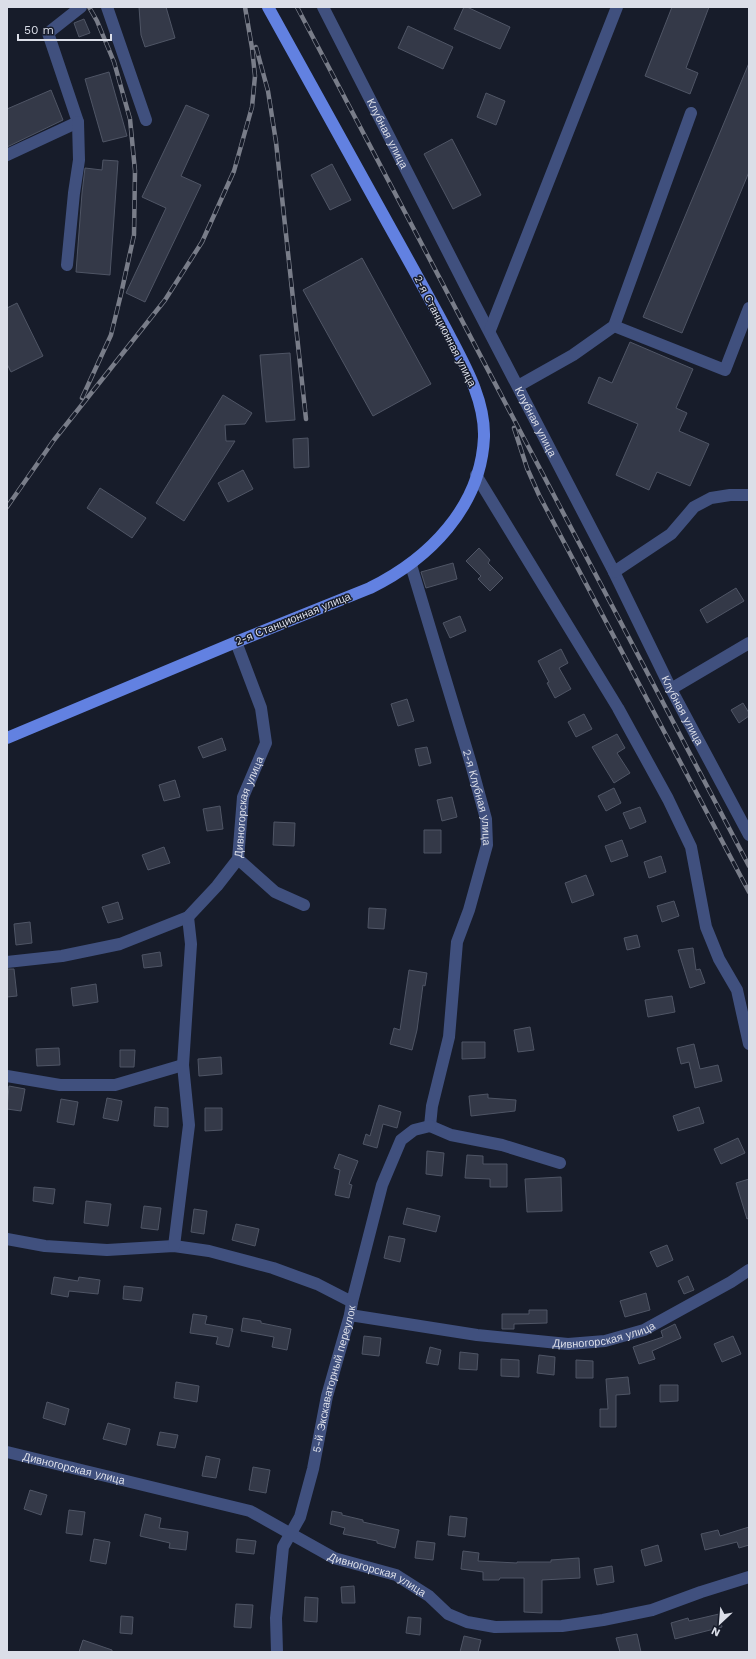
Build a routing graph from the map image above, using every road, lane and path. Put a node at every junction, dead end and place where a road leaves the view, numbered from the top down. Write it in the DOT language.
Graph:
graph roads {
  1 [pos="81,7"];
  2 [pos="106,7"];
  3 [pos="268,7"];
  4 [pos="323,7"];
  5 [pos="617,7"];
  6 [pos="691,113"];
  7 [pos="146,120"];
  8 [pos="78,122"];
  9 [pos="7,155"];
  10 [pos="67,265"];
  11 [pos="749,308"];
  12 [pos="614,326"];
  13 [pos="490,330"];
  14 [pos="518,386"];
  15 [pos="476,475"];
  16 [pos="749,495"];
  17 [pos="411,565"];
  18 [pos="614,572"];
  19 [pos="236,642"];
  20 [pos="749,643"];
  21 [pos="671,689"];
  22 [pos="7,738"];
  23 [pos="749,835"];
  24 [pos="238,859"];
  25 [pos="304,905"];
  26 [pos="188,917"];
  27 [pos="7,962"];
  28 [pos="749,1044"];
  29 [pos="183,1065"];
  30 [pos="7,1076"];
  31 [pos="430,1126"];
  32 [pos="560,1163"];
  33 [pos="7,1239"];
  34 [pos="174,1246"];
  35 [pos="749,1270"];
  36 [pos="352,1302"];
  37 [pos="350,1315"];
  38 [pos="7,1452"];
  39 [pos="290,1534"];
  40 [pos="749,1577"];
  41 [pos="278,1652"];
  1 -- 8 [label="street"];
  2 -- 7 [label="street"];
  3 -- 15 [label="main road, 2-я Станционная улица"];
  4 -- 13 [label="street, Клубная улица"];
  5 -- 13 [label="street"];
  6 -- 12 [label="street"];
  8 -- 9 [label="street"];
  8 -- 10 [label="street"];
  11 -- 12 [label="street"];
  12 -- 14 [label="street"];
  13 -- 14 [label="street, Клубная улица"];
  14 -- 18 [label="street, Клубная улица"];
  15 -- 17 [label="main road, 2-я Станционная улица"];
  15 -- 28 [label="street"];
  16 -- 18 [label="street"];
  17 -- 19 [label="main road, 2-я Станционная улица"];
  17 -- 31 [label="street, 2-я Клубная улица"];
  18 -- 21 [label="street, Клубная улица"];
  19 -- 22 [label="main road, 2-я Станционная улица"];
  19 -- 24 [label="street, Дивногорская улица"];
  20 -- 21 [label="street"];
  21 -- 23 [label="street, Клубная улица"];
  24 -- 25 [label="street"];
  24 -- 26 [label="street, Дивногорская улица"];
  26 -- 27 [label="street, Дивногорская улица"];
  26 -- 29 [label="street"];
  29 -- 30 [label="street"];
  29 -- 34 [label="street"];
  31 -- 32 [label="street"];
  31 -- 36 [label="street, 5-й Экскаваторный переулок"];
  33 -- 34 [label="street"];
  34 -- 36 [label="street"];
  35 -- 37 [label="street, Дивногорская улица"];
  36 -- 37 [label="street, 5-й Экскаваторный переулок"];
  37 -- 39 [label="street, 5-й Экскаваторный переулок"];
  38 -- 39 [label="street, Дивногорская улица"];
  39 -- 40 [label="street, Дивногорская улица"];
  39 -- 41 [label="street, 5-й Экскаваторный переулок"];
}
